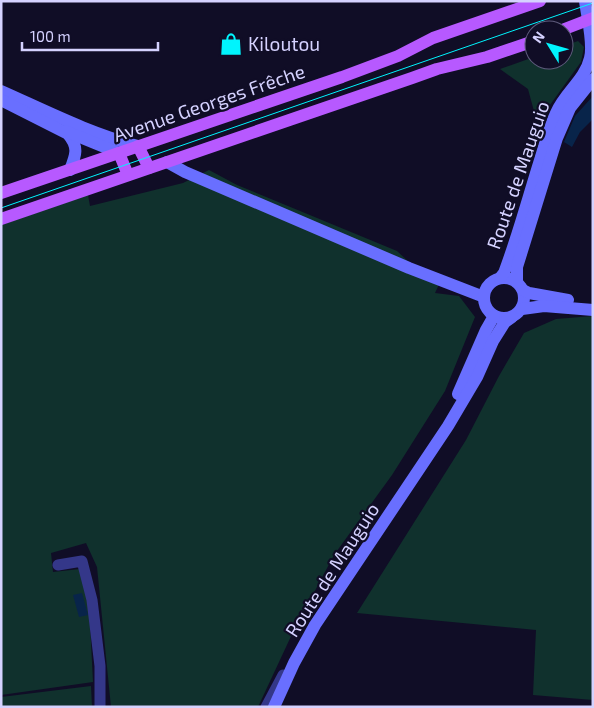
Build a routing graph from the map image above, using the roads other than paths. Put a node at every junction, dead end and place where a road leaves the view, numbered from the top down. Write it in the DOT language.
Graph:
graph roads {
  1 [pos="540,1"];
  2 [pos="585,1"];
  3 [pos="590,19"];
  4 [pos="574,25"];
  5 [pos="524,44"];
  6 [pos="593,79"];
  7 [pos="1,90"];
  8 [pos="1,100"];
  9 [pos="61,129"];
  10 [pos="138,146"];
  11 [pos="119,153"];
  12 [pos="167,162"];
  13 [pos="149,168"];
  14 [pos="70,170"];
  15 [pos="128,175"];
  16 [pos="1,193"];
  17 [pos="1,219"];
  18 [pos="500,278"];
  19 [pos="520,286"];
  20 [pos="484,297"];
  21 [pos="593,302"];
  22 [pos="593,310"];
  23 [pos="517,313"];
  24 [pos="494,316"];
  25 [pos="427,457"];
  26 [pos="58,566"];
  27 [pos="315,625"];
  28 [pos="100,707"];
  29 [pos="266,707"];
  30 [pos="274,707"];
  1 -- 10 [label="main road, Avenue Georges Frêche"];
  2 -- 3 [label="main road, Route de Mauguio"];
  3 -- 4 [label="main road"];
  3 -- 18 [label="main road, Route de Mauguio"];
  5 -- 12 [label="main road"];
  6 -- 19 [label="main road, Route de Mauguio"];
  7 -- 10 [label="main road"];
  8 -- 9 [label="main road"];
  9 -- 11 [label="main road"];
  9 -- 14 [label="main road"];
  10 -- 11 [label="main road, Avenue Georges Frêche"];
  10 -- 13 [label="main road"];
  11 -- 14 [label="main road, Avenue Georges Frêche"];
  11 -- 15 [label="main road"];
  12 -- 13 [label="main road"];
  12 -- 20 [label="main road"];
  13 -- 15 [label="main road"];
  14 -- 16 [label="main road, Avenue Georges Frêche"];
  15 -- 17 [label="main road"];
  18 -- 19 [label="main road"];
  18 -- 20 [label="main road"];
  19 -- 21 [label="main road"];
  19 -- 23 [label="main road"];
  20 -- 24 [label="main road"];
  22 -- 23 [label="main road"];
  23 -- 24 [label="main road"];
  23 -- 25 [label="main road, Route de Mauguio"];
  24 -- 25 [label="main road, Route de Mauguio"];
  25 -- 27 [label="main road, Route de Mauguio"];
  26 -- 28 [label="street"];
  27 -- 29 [label="street"];
  27 -- 30 [label="main road, Route de Mauguio"];
}
